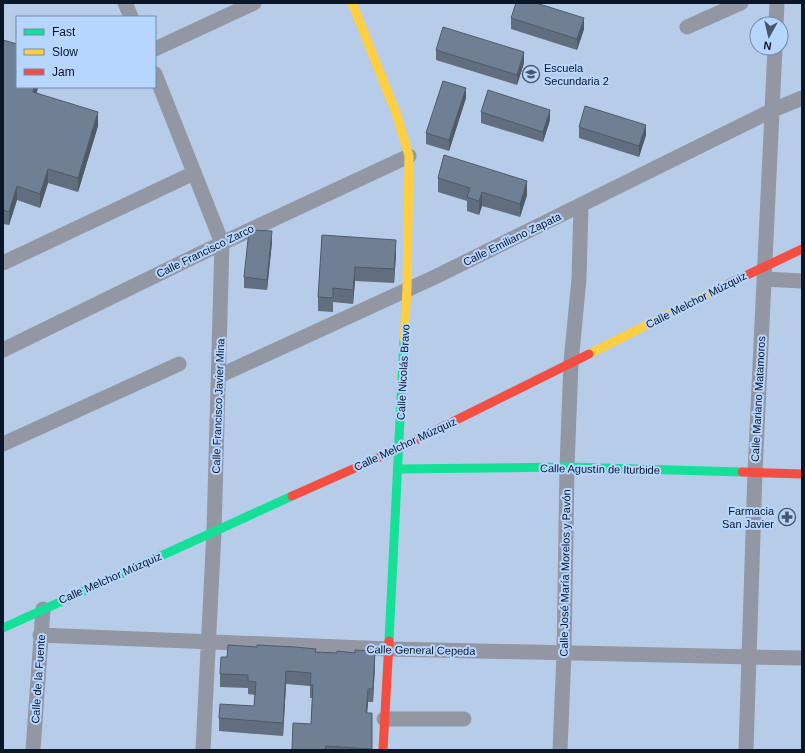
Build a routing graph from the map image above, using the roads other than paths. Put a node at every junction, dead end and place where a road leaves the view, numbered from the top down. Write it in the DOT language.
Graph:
graph roads {
  1 [pos="125,3"];
  2 [pos="254,3"];
  3 [pos="352,3"];
  4 [pos="741,3"];
  5 [pos="777,3"];
  6 [pos="131,16"];
  7 [pos="776,16"];
  8 [pos="687,27"];
  9 [pos="156,50"];
  10 [pos="775,56"];
  11 [pos="156,77"];
  12 [pos="802,98"];
  13 [pos="773,110"];
  14 [pos="409,156"];
  15 [pos="194,173"];
  16 [pos="581,205"];
  17 [pos="222,243"];
  18 [pos="802,249"];
  19 [pos="3,263"];
  20 [pos="764,273"];
  21 [pos="802,281"];
  22 [pos="407,289"];
  23 [pos="3,350"];
  24 [pos="571,362"];
  25 [pos="179,364"];
  26 [pos="219,376"];
  27 [pos="3,444"];
  28 [pos="398,449"];
  29 [pos="567,467"];
  30 [pos="398,469"];
  31 [pos="755,472"];
  32 [pos="802,474"];
  33 [pos="214,531"];
  34 [pos="43,609"];
  35 [pos="3,628"];
  36 [pos="40,635"];
  37 [pos="209,642"];
  38 [pos="389,649"];
  39 [pos="564,653"];
  40 [pos="749,656"];
  41 [pos="802,658"];
  42 [pos="464,719"];
  43 [pos="384,720"];
  44 [pos="33,750"];
  45 [pos="203,750"];
  46 [pos="383,750"];
  47 [pos="560,750"];
  48 [pos="746,750"];
  1 -- 6 [label="street"];
  2 -- 9 [label="street"];
  3 -- 14 [label="street, Calle Nicolás Bravo"];
  4 -- 8 [label="street"];
  5 -- 7 [label="street"];
  10 -- 13 [label="street, Calle Mariano Matamoros"];
  11 -- 15 [label="street, Calle Francisco Javier Mina"];
  12 -- 13 [label="street, Calle Emiliano Zapata"];
  13 -- 16 [label="street, Calle Emiliano Zapata"];
  13 -- 20 [label="street, Calle Mariano Matamoros"];
  14 -- 17 [label="street, Calle Francisco Zarco"];
  14 -- 22 [label="street, Calle Nicolás Bravo"];
  15 -- 17 [label="street, Calle Francisco Javier Mina"];
  15 -- 19 [label="street"];
  16 -- 22 [label="street, Calle Emiliano Zapata"];
  16 -- 24 [label="street, Calle José María Morelos y Pavón"];
  17 -- 23 [label="street, Calle Francisco Zarco"];
  17 -- 26 [label="street, Calle Francisco Javier Mina"];
  18 -- 20 [label="street, Calle Melchor Múzquiz"];
  20 -- 21 [label="street"];
  20 -- 24 [label="street, Calle Melchor Múzquiz"];
  20 -- 31 [label="street, Calle Mariano Matamoros"];
  22 -- 26 [label="street, Calle Emiliano Zapata"];
  22 -- 28 [label="street, Calle Nicolás Bravo"];
  24 -- 28 [label="street, Calle Melchor Múzquiz"];
  24 -- 29 [label="street, Calle José María Morelos y Pavón"];
  25 -- 27 [label="street"];
  26 -- 33 [label="street, Calle Francisco Javier Mina"];
  28 -- 30 [label="street, Calle Nicolás Bravo"];
  28 -- 33 [label="street, Calle Melchor Múzquiz"];
  29 -- 30 [label="street, Calle Agustín de Iturbide"];
  29 -- 31 [label="street, Calle Agustín de Iturbide"];
  29 -- 39 [label="street, Calle José María Morelos y Pavón"];
  30 -- 38 [label="street, Calle Nicolás Bravo"];
  31 -- 32 [label="street, Calle Agustín de Iturbide"];
  31 -- 40 [label="street, Calle Mariano Matamoros"];
  33 -- 34 [label="street, Calle Melchor Múzquiz"];
  33 -- 37 [label="street, Calle Francisco Javier Mina"];
  34 -- 35 [label="street, Calle Melchor Múzquiz"];
  34 -- 36 [label="street, Calle de la Fuente"];
  36 -- 37 [label="street, Calle General Cepeda"];
  36 -- 44 [label="street, Calle de la Fuente"];
  37 -- 38 [label="street, Calle General Cepeda"];
  37 -- 45 [label="street, Calle Francisco Javier Mina"];
  38 -- 39 [label="street, Calle General Cepeda"];
  38 -- 43 [label="street, Calle Nicolás Bravo"];
  39 -- 40 [label="street, Calle General Cepeda"];
  39 -- 47 [label="street, Calle José María Morelos y Pavón"];
  40 -- 41 [label="street, Calle General Cepeda"];
  40 -- 48 [label="street, Calle Mariano Matamoros"];
  42 -- 43 [label="street"];
  43 -- 46 [label="street, Calle Nicolás Bravo"];
}
